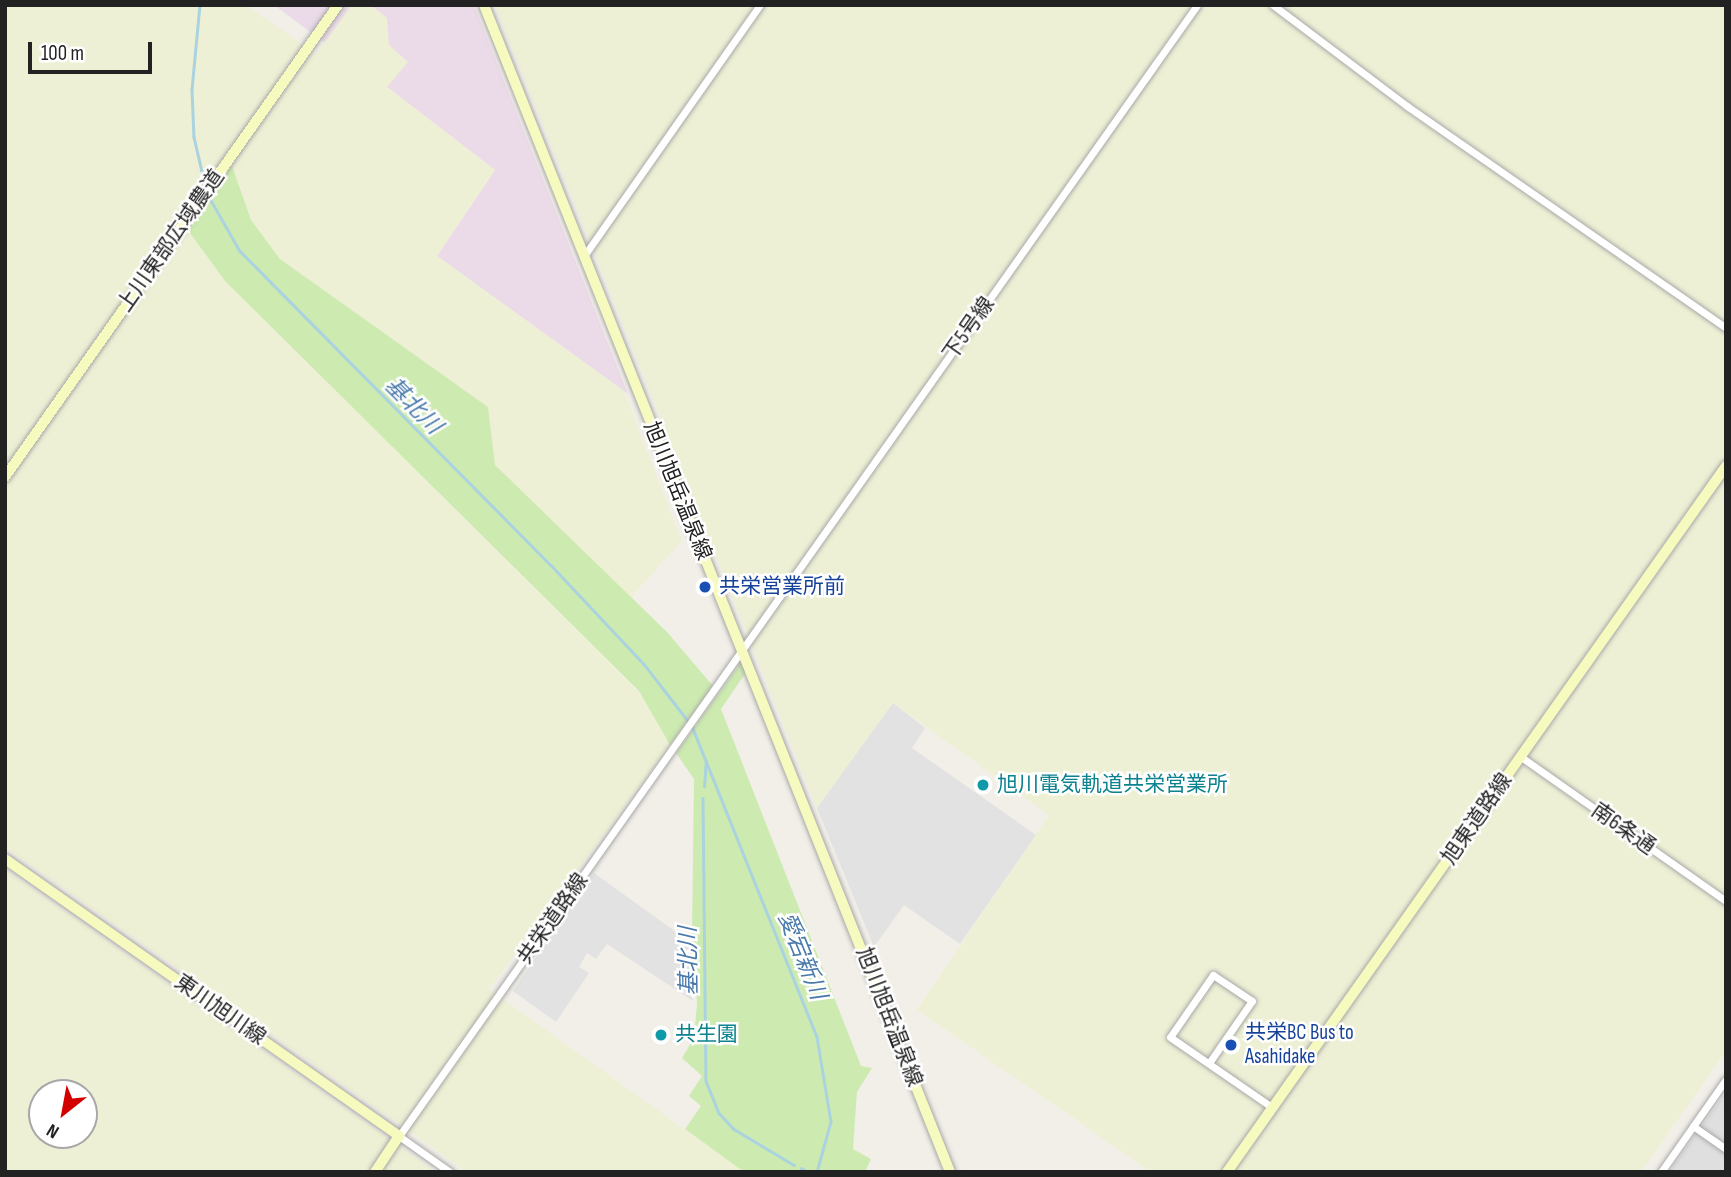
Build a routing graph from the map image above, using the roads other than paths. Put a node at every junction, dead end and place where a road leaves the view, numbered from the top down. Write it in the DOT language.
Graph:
graph roads {
  1 [pos="338,5"];
  2 [pos="484,5"];
  3 [pos="760,5"];
  4 [pos="1197,5"];
  5 [pos="1273,5"];
  6 [pos="584,256"];
  7 [pos="1726,328"];
  8 [pos="1726,466"];
  9 [pos="5,477"];
  10 [pos="742,652"];
  11 [pos="1521,757"];
  12 [pos="5,859"];
  13 [pos="1726,901"];
  14 [pos="1209,1063"];
  15 [pos="1726,1079"];
  16 [pos="1273,1108"];
  17 [pos="1693,1126"];
  18 [pos="400,1136"];
  19 [pos="1726,1149"];
  20 [pos="374,1172"];
  21 [pos="450,1172"];
  22 [pos="950,1172"];
  23 [pos="1227,1172"];
  24 [pos="1661,1172"];
  1 -- 9 [label="main road, 上川東部広域農道"];
  2 -- 6 [label="main road, 旭川旭岳温泉線"];
  3 -- 6 [label="street"];
  4 -- 10 [label="street, 下5号線"];
  5 -- 7 [label="street"];
  6 -- 10 [label="main road, 旭川旭岳温泉線"];
  8 -- 11 [label="main road, 旭東道路線"];
  10 -- 18 [label="street, 共栄道路線"];
  10 -- 22 [label="main road, 旭川旭岳温泉線"];
  11 -- 13 [label="street, 南6条通"];
  11 -- 16 [label="main road, 旭東道路線"];
  12 -- 18 [label="main road, 東川旭川線"];
  14 -- 14 [label="street"];
  14 -- 16 [label="street"];
  15 -- 17 [label="street"];
  16 -- 23 [label="main road, 旭東道路線"];
  17 -- 19 [label="street"];
  17 -- 24 [label="street"];
  18 -- 20 [label="main road"];
  18 -- 21 [label="street"];
}
